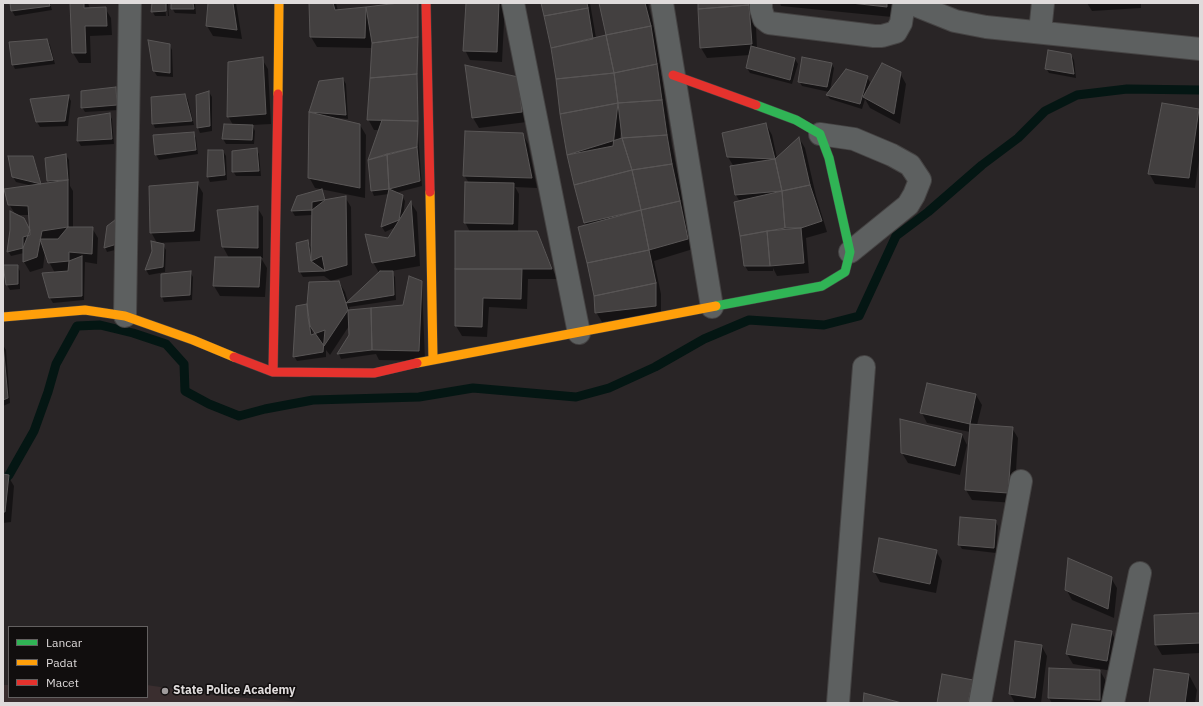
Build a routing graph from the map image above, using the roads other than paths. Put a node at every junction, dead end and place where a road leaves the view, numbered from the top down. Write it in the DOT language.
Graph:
graph roads {
  1 [pos="130,3"];
  2 [pos="279,3"];
  3 [pos="426,3"];
  4 [pos="513,3"];
  5 [pos="662,3"];
  6 [pos="761,3"];
  7 [pos="904,3"];
  8 [pos="910,3"];
  9 [pos="1043,3"];
  10 [pos="1040,32"];
  11 [pos="1200,46"];
  12 [pos="673,74"];
  13 [pos="820,134"];
  14 [pos="850,252"];
  15 [pos="712,308"];
  16 [pos="3,316"];
  17 [pos="125,316"];
  18 [pos="578,333"];
  19 [pos="433,360"];
  20 [pos="864,367"];
  21 [pos="273,372"];
  22 [pos="1021,482"];
  23 [pos="1140,573"];
  24 [pos="838,703"];
  25 [pos="980,703"];
  26 [pos="1113,703"];
  1 -- 17 [label="street"];
  2 -- 21 [label="street"];
  3 -- 19 [label="street"];
  4 -- 18 [label="street"];
  5 -- 12 [label="street"];
  6 -- 7 [label="street"];
  8 -- 10 [label="street"];
  9 -- 10 [label="street"];
  10 -- 11 [label="street"];
  12 -- 13 [label="street"];
  12 -- 15 [label="street"];
  13 -- 14 [label="street"];
  13 -- 14 [label="street"];
  14 -- 15 [label="street"];
  15 -- 18 [label="street"];
  16 -- 17 [label="street"];
  17 -- 21 [label="street"];
  18 -- 19 [label="street"];
  19 -- 21 [label="street"];
  20 -- 24 [label="street"];
  22 -- 25 [label="street"];
  23 -- 26 [label="street"];
}
